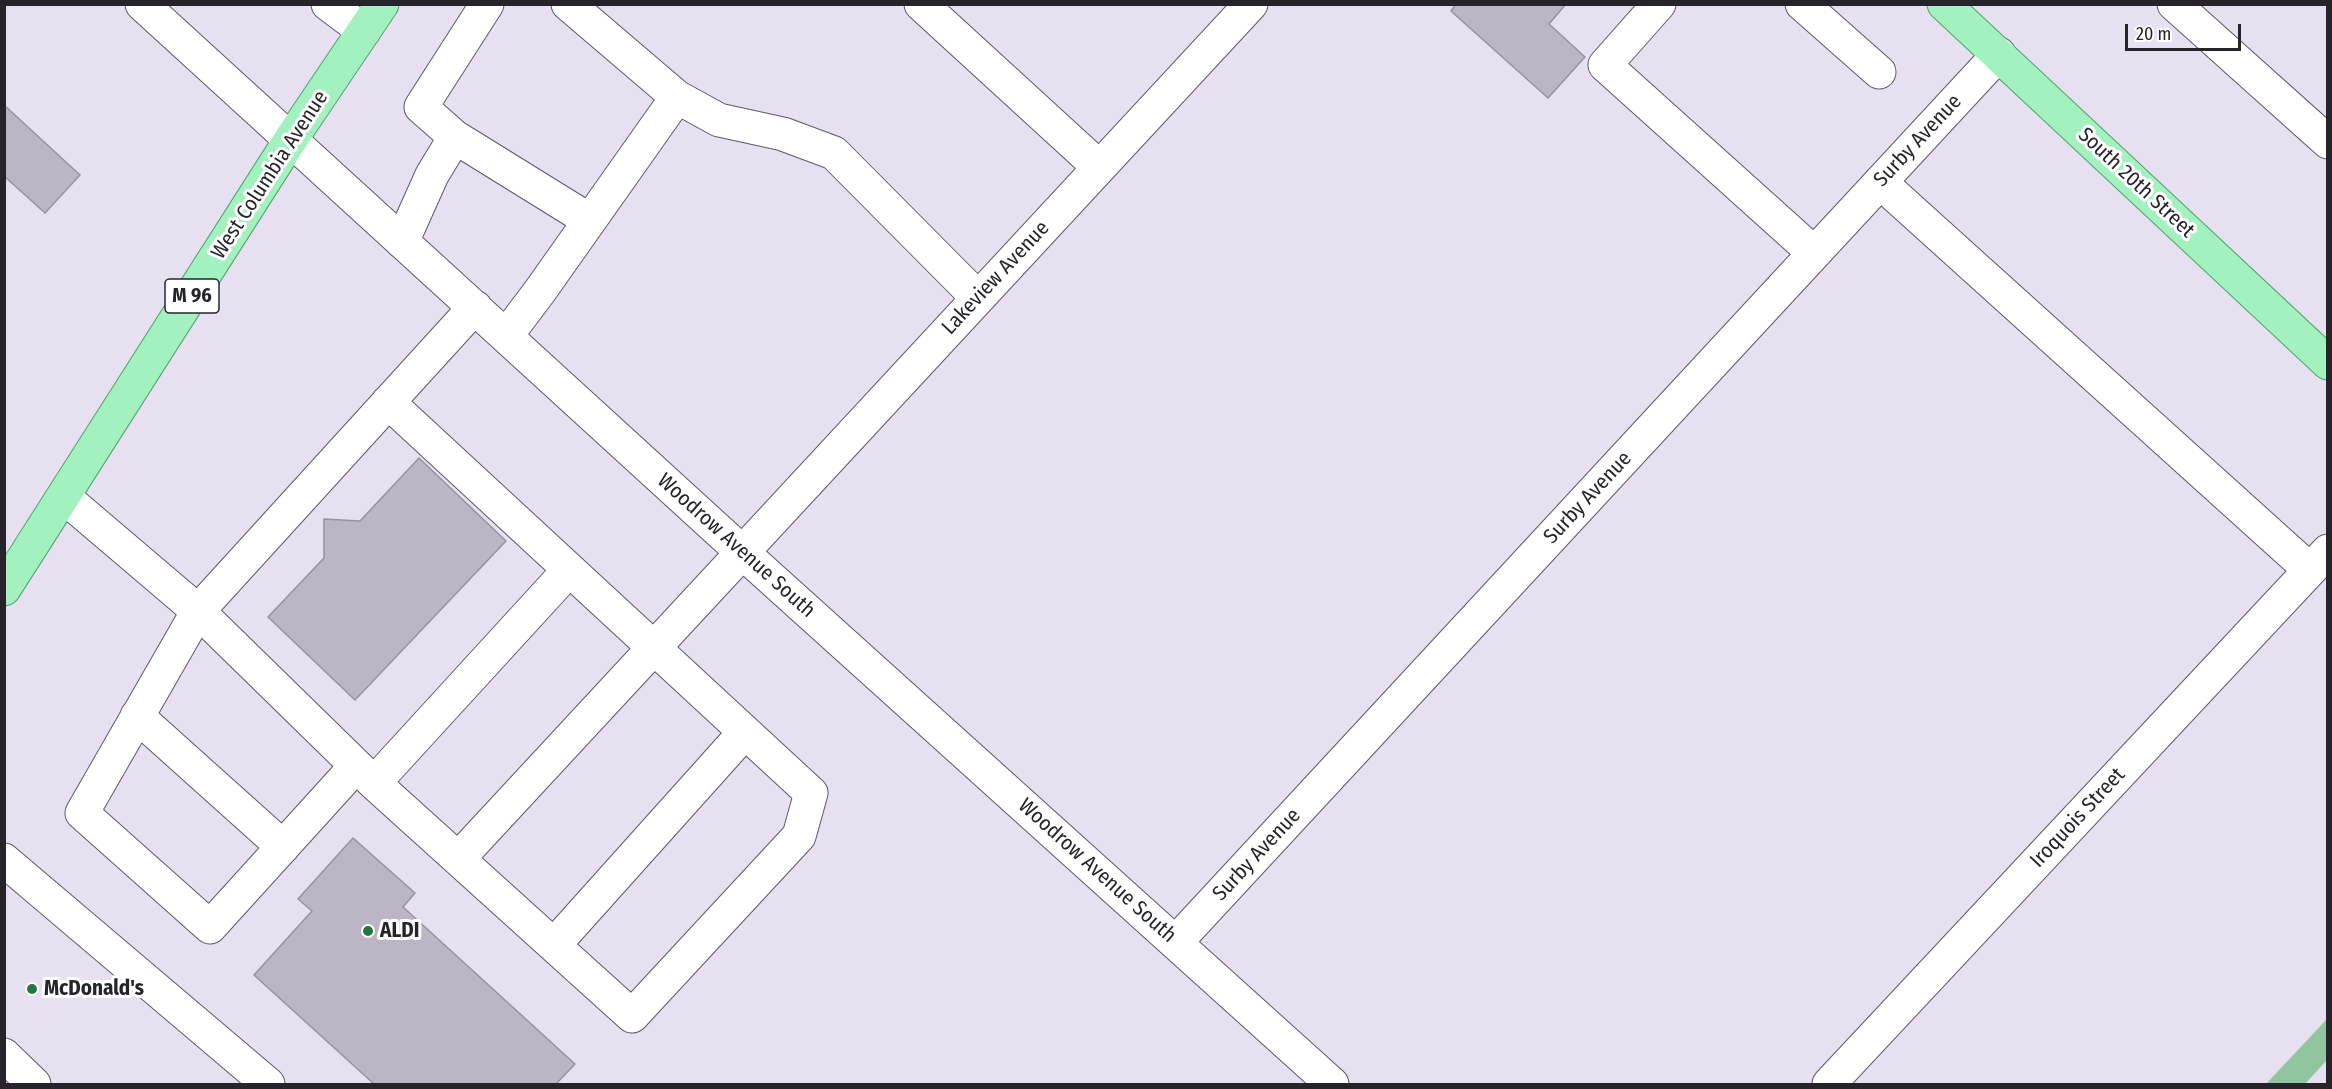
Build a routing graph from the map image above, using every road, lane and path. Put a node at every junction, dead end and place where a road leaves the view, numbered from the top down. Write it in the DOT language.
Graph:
graph roads {
  1 [pos="328,4"];
  2 [pos="487,4"];
  3 [pos="568,4"];
  4 [pos="921,4"];
  5 [pos="1251,4"];
  6 [pos="1659,4"];
  7 [pos="1802,4"];
  8 [pos="1944,4"];
  9 [pos="2174,4"];
  10 [pos="157,9"];
  11 [pos="373,18"];
  12 [pos="1999,54"];
  13 [pos="1879,72"];
  14 [pos="677,97"];
  15 [pos="454,137"];
  16 [pos="291,139"];
  17 [pos="2328,142"];
  18 [pos="1100,167"];
  19 [pos="1880,182"];
  20 [pos="589,220"];
  21 [pos="402,242"];
  22 [pos="1814,254"];
  23 [pos="978,298"];
  24 [pos="475,307"];
  25 [pos="506,336"];
  26 [pos="2328,363"];
  27 [pos="388,402"];
  28 [pos="64,497"];
  29 [pos="742,552"];
  30 [pos="2319,561"];
  31 [pos="569,570"];
  32 [pos="9,573"];
  33 [pos="198,611"];
  34 [pos="653,647"];
  35 [pos="137,716"];
  36 [pos="745,732"];
  37 [pos="365,774"];
  38 [pos="283,846"];
  39 [pos="458,859"];
  40 [pos="10,875"];
  41 [pos="1176,942"];
  42 [pos="554,945"];
  43 [pos="4,1055"];
  44 [pos="34,1084"];
  45 [pos="268,1084"];
  46 [pos="1332,1084"];
  47 [pos="1829,1084"];
  1 -- 11 [label="street"];
  2 -- 15 [label="street"];
  3 -- 14 [label="street"];
  4 -- 18 [label="street"];
  5 -- 18 [label="street, Lakeview Avenue"];
  6 -- 22 [label="street"];
  7 -- 13 [label="street"];
  8 -- 12 [label="main road, South 20th Street"];
  9 -- 17 [label="street"];
  10 -- 16 [label="street, Woodrow Avenue South"];
  11 -- 16 [label="main road, West Columbia Avenue / M 96"];
  12 -- 19 [label="street, Surby Avenue"];
  12 -- 26 [label="main road, South 20th Street"];
  14 -- 20 [label="street"];
  14 -- 23 [label="street"];
  15 -- 20 [label="street"];
  15 -- 21 [label="street"];
  16 -- 21 [label="street, Woodrow Avenue South"];
  16 -- 28 [label="main road, West Columbia Avenue / M 96"];
  18 -- 23 [label="street, Lakeview Avenue"];
  19 -- 22 [label="street, Surby Avenue"];
  19 -- 30 [label="street"];
  20 -- 25 [label="street"];
  21 -- 24 [label="street, Woodrow Avenue South"];
  22 -- 41 [label="street, Surby Avenue"];
  23 -- 29 [label="street, Lakeview Avenue"];
  24 -- 25 [label="street, Woodrow Avenue South"];
  24 -- 27 [label="street"];
  25 -- 29 [label="street, Woodrow Avenue South"];
  27 -- 31 [label="street"];
  27 -- 33 [label="street"];
  28 -- 32 [label="main road, West Columbia Avenue / M 96"];
  28 -- 33 [label="street"];
  29 -- 34 [label="street, Lakeview Avenue"];
  29 -- 41 [label="street, Woodrow Avenue South"];
  30 -- 47 [label="street, Iroquois Street"];
  31 -- 34 [label="street"];
  31 -- 37 [label="street"];
  33 -- 35 [label="street"];
  33 -- 37 [label="street"];
  34 -- 36 [label="street"];
  34 -- 39 [label="street, Lakeview Avenue"];
  35 -- 38 [label="street"];
  35 -- 38 [label="street"];
  36 -- 42 [label="street"];
  36 -- 42 [label="street"];
  37 -- 38 [label="street"];
  37 -- 39 [label="street"];
  39 -- 42 [label="street"];
  40 -- 45 [label="street"];
  41 -- 46 [label="street, Woodrow Avenue South"];
  43 -- 44 [label="street"];
}
